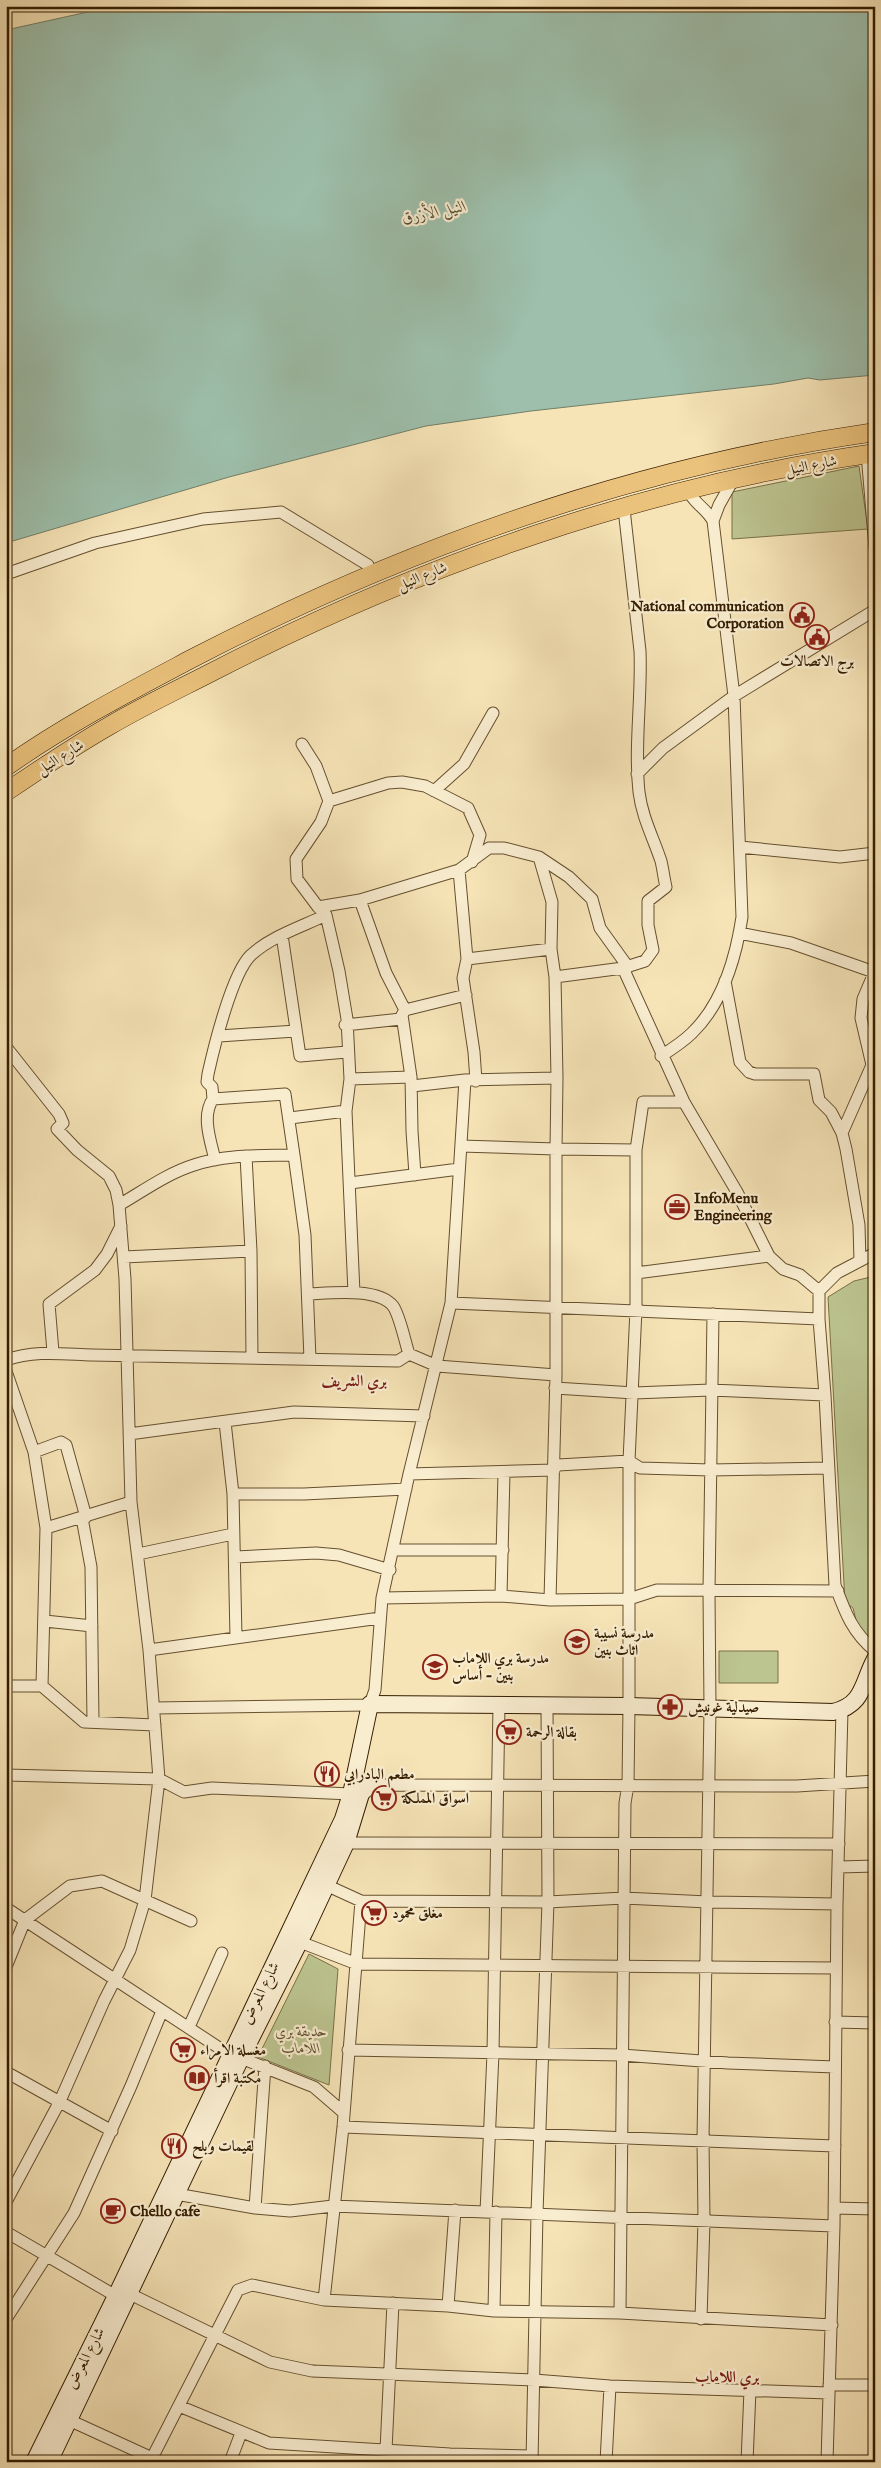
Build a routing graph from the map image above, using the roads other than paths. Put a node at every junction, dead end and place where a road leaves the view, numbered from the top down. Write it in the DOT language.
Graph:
graph roads {
  1 [pos="875,432"];
  2 [pos="871,454"];
  3 [pos="733,480"];
  4 [pos="688,490"];
  5 [pos="624,508"];
  6 [pos="713,521"];
  7 [pos="875,548"];
  8 [pos="6,574"];
  9 [pos="371,574"];
  10 [pos="302,604"];
  11 [pos="875,610"];
  12 [pos="270,619"];
  13 [pos="308,624"];
  14 [pos="275,640"];
  15 [pos="734,696"];
  16 [pos="494,713"];
  17 [pos="302,744"];
  18 [pos="6,767"];
  19 [pos="637,774"];
  20 [pos="434,791"];
  21 [pos="6,792"];
  22 [pos="329,801"];
  23 [pos="740,847"];
  24 [pos="875,853"];
  25 [pos="539,857"];
  26 [pos="472,862"];
  27 [pos="459,870"];
  28 [pos="360,900"];
  29 [pos="322,911"];
  30 [pos="739,933"];
  31 [pos="282,935"];
  32 [pos="551,949"];
  33 [pos="466,959"];
  34 [pos="625,968"];
  35 [pos="874,971"];
  36 [pos="555,977"];
  37 [pos="725,981"];
  38 [pos="466,995"];
  39 [pos="403,1014"];
  40 [pos="345,1025"];
  41 [pos="296,1031"];
  42 [pos="219,1036"];
  43 [pos="6,1047"];
  44 [pos="346,1052"];
  45 [pos="661,1056"];
  46 [pos="557,1078"];
  47 [pos="350,1079"];
  48 [pos="412,1081"];
  49 [pos="470,1081"];
  50 [pos="213,1099"];
  51 [pos="684,1102"];
  52 [pos="346,1111"];
  53 [pos="290,1118"];
  54 [pos="842,1133"];
  55 [pos="461,1146"];
  56 [pos="556,1149"];
  57 [pos="636,1150"];
  58 [pos="294,1155"];
  59 [pos="246,1156"];
  60 [pos="215,1160"];
  61 [pos="459,1169"];
  62 [pos="415,1175"];
  63 [pos="350,1183"];
  64 [pos="119,1205"];
  65 [pos="122,1224"];
  66 [pos="251,1251"];
  67 [pos="875,1253"];
  68 [pos="769,1256"];
  69 [pos="124,1257"];
  70 [pos="860,1261"];
  71 [pos="636,1273"];
  72 [pos="819,1291"];
  73 [pos="354,1292"];
  74 [pos="308,1294"];
  75 [pos="451,1302"];
  76 [pos="555,1309"];
  77 [pos="636,1309"];
  78 [pos="713,1314"];
  79 [pos="819,1319"];
  80 [pos="53,1352"];
  81 [pos="409,1354"];
  82 [pos="127,1356"];
  83 [pos="252,1358"];
  84 [pos="310,1359"];
  85 [pos="6,1360"];
  86 [pos="437,1366"];
  87 [pos="6,1371"];
  88 [pos="556,1375"];
  89 [pos="555,1388"];
  90 [pos="711,1390"];
  91 [pos="634,1394"];
  92 [pos="825,1396"];
  93 [pos="424,1416"];
  94 [pos="225,1422"];
  95 [pos="129,1434"];
  96 [pos="34,1452"];
  97 [pos="629,1461"];
  98 [pos="828,1468"];
  99 [pos="553,1470"];
  100 [pos="711,1470"];
  101 [pos="504,1473"];
  102 [pos="409,1474"];
  103 [pos="406,1489"];
  104 [pos="233,1494"];
  105 [pos="131,1502"];
  106 [pos="84,1518"];
  107 [pos="46,1528"];
  108 [pos="233,1534"];
  109 [pos="394,1550"];
  110 [pos="503,1550"];
  111 [pos="138,1554"];
  112 [pos="235,1557"];
  113 [pos="390,1570"];
  114 [pos="709,1591"];
  115 [pos="838,1591"];
  116 [pos="501,1596"];
  117 [pos="382,1598"];
  118 [pos="629,1598"];
  119 [pos="550,1600"];
  120 [pos="380,1618"];
  121 [pos="45,1620"];
  122 [pos="92,1626"];
  123 [pos="236,1638"];
  124 [pos="149,1650"];
  125 [pos="875,1651"];
  126 [pos="875,1659"];
  127 [pos="867,1674"];
  128 [pos="6,1686"];
  129 [pos="42,1686"];
  130 [pos="374,1701"];
  131 [pos="500,1705"];
  132 [pos="547,1705"];
  133 [pos="629,1706"];
  134 [pos="154,1708"];
  135 [pos="710,1709"];
  136 [pos="842,1710"];
  137 [pos="789,1711"];
  138 [pos="93,1722"];
  139 [pos="155,1724"];
  140 [pos="6,1775"];
  141 [pos="159,1780"];
  142 [pos="875,1781"];
  143 [pos="841,1783"];
  144 [pos="628,1785"];
  145 [pos="497,1786"];
  146 [pos="546,1786"];
  147 [pos="708,1786"];
  148 [pos="357,1794"];
  149 [pos="497,1842"];
  150 [pos="548,1842"];
  151 [pos="346,1843"];
  152 [pos="626,1843"];
  153 [pos="708,1844"];
  154 [pos="840,1844"];
  155 [pos="875,1866"];
  156 [pos="839,1867"];
  157 [pos="326,1885"];
  158 [pos="624,1898"];
  159 [pos="145,1900"];
  160 [pos="361,1901"];
  161 [pos="496,1902"];
  162 [pos="548,1902"];
  163 [pos="708,1902"];
  164 [pos="837,1904"];
  165 [pos="6,1908"];
  166 [pos="25,1920"];
  167 [pos="191,1921"];
  168 [pos="300,1942"];
  169 [pos="222,1953"];
  170 [pos="357,1964"];
  171 [pos="494,1964"];
  172 [pos="623,1965"];
  173 [pos="544,1966"];
  174 [pos="706,1967"];
  175 [pos="6,1968"];
  176 [pos="836,1968"];
  177 [pos="114,1979"];
  178 [pos="162,2011"];
  179 [pos="835,2022"];
  180 [pos="875,2023"];
  181 [pos="189,2027"];
  182 [pos="239,2049"];
  183 [pos="348,2050"];
  184 [pos="493,2053"];
  185 [pos="542,2053"];
  186 [pos="622,2056"];
  187 [pos="704,2060"];
  188 [pos="265,2066"];
  189 [pos="835,2067"];
  190 [pos="6,2072"];
  191 [pos="60,2102"];
  192 [pos="344,2112"];
  193 [pos="343,2128"];
  194 [pos="112,2131"];
  195 [pos="491,2134"];
  196 [pos="540,2134"];
  197 [pos="623,2137"];
  198 [pos="703,2140"];
  199 [pos="835,2146"];
  200 [pos="176,2194"];
  201 [pos="6,2202"];
  202 [pos="333,2206"];
  203 [pos="255,2208"];
  204 [pos="834,2208"];
  205 [pos="875,2208"];
  206 [pos="455,2210"];
  207 [pos="491,2212"];
  208 [pos="537,2213"];
  209 [pos="621,2216"];
  210 [pos="704,2221"];
  211 [pos="834,2226"];
  212 [pos="6,2232"];
  213 [pos="47,2256"];
  214 [pos="124,2298"];
  215 [pos="324,2300"];
  216 [pos="393,2303"];
  217 [pos="448,2306"];
  218 [pos="536,2310"];
  219 [pos="494,2311"];
  220 [pos="620,2313"];
  221 [pos="6,2319"];
  222 [pos="701,2319"];
  223 [pos="832,2325"];
  224 [pos="215,2334"];
  225 [pos="389,2373"];
  226 [pos="534,2380"];
  227 [pos="875,2385"];
  228 [pos="610,2386"];
  229 [pos="829,2389"];
  230 [pos="750,2390"];
  231 [pos="179,2406"];
  232 [pos="70,2420"];
  233 [pos="242,2433"];
  234 [pos="386,2450"];
  235 [pos="450,2458"];
  236 [pos="532,2459"];
  237 [pos="151,2460"];
  238 [pos="34,2462"];
  239 [pos="50,2462"];
  240 [pos="230,2462"];
  241 [pos="390,2462"];
  242 [pos="606,2462"];
  243 [pos="747,2462"];
  244 [pos="827,2462"];
  1 -- 9 [label="main road, شارع النيل"];
  2 -- 3 [label="main road, شارع النيل"];
  2 -- 7 [label="street"];
  3 -- 4 [label="main road, شارع النيل"];
  3 -- 6 [label="street"];
  4 -- 5 [label="main road, شارع النيل"];
  4 -- 6 [label="street"];
  5 -- 13 [label="main road, شارع النيل"];
  5 -- 19 [label="street"];
  6 -- 15 [label="street"];
  8 -- 9 [label="street"];
  9 -- 10 [label="main road, شارع النيل"];
  10 -- 12 [label="main road, شارع النيل"];
  10 -- 13 [label="main road"];
  11 -- 15 [label="street"];
  12 -- 14 [label="main road"];
  12 -- 18 [label="main road, شارع النيل"];
  13 -- 14 [label="main road, شارع النيل"];
  14 -- 21 [label="main road, شارع النيل"];
  15 -- 19 [label="street"];
  15 -- 23 [label="street"];
  16 -- 20 [label="street"];
  17 -- 22 [label="street"];
  19 -- 34 [label="street"];
  20 -- 22 [label="street"];
  20 -- 26 [label="street"];
  22 -- 29 [label="street"];
  23 -- 24 [label="street"];
  23 -- 30 [label="street"];
  25 -- 26 [label="street"];
  25 -- 32 [label="street"];
  25 -- 34 [label="street"];
  26 -- 27 [label="street"];
  27 -- 28 [label="street"];
  27 -- 33 [label="street"];
  28 -- 29 [label="street"];
  28 -- 39 [label="street"];
  29 -- 31 [label="street"];
  29 -- 40 [label="street"];
  30 -- 35 [label="street"];
  30 -- 37 [label="street"];
  31 -- 41 [label="street"];
  31 -- 42 [label="street"];
  32 -- 33 [label="street"];
  32 -- 36 [label="street"];
  33 -- 38 [label="street"];
  34 -- 36 [label="street"];
  34 -- 45 [label="street"];
  35 -- 54 [label="street"];
  36 -- 46 [label="street"];
  37 -- 45 [label="street"];
  37 -- 54 [label="street"];
  38 -- 39 [label="street"];
  38 -- 49 [label="street"];
  39 -- 40 [label="street"];
  39 -- 48 [label="street"];
  40 -- 44 [label="street"];
  41 -- 42 [label="street"];
  41 -- 44 [label="street"];
  42 -- 50 [label="street"];
  43 -- 64 [label="street"];
  44 -- 47 [label="street"];
  45 -- 51 [label="street"];
  46 -- 49 [label="street"];
  46 -- 56 [label="street"];
  47 -- 48 [label="street"];
  47 -- 52 [label="street"];
  48 -- 49 [label="street"];
  48 -- 62 [label="street"];
  49 -- 55 [label="street"];
  50 -- 53 [label="street"];
  50 -- 60 [label="street"];
  51 -- 57 [label="street"];
  51 -- 68 [label="street"];
  52 -- 53 [label="street"];
  52 -- 63 [label="street"];
  53 -- 58 [label="street"];
  54 -- 70 [label="street"];
  55 -- 56 [label="street"];
  55 -- 61 [label="street"];
  56 -- 57 [label="street"];
  56 -- 76 [label="street"];
  57 -- 71 [label="street"];
  58 -- 59 [label="street"];
  58 -- 74 [label="street"];
  59 -- 60 [label="street"];
  59 -- 66 [label="street"];
  60 -- 64 [label="street"];
  61 -- 62 [label="street"];
  61 -- 75 [label="street"];
  62 -- 63 [label="street"];
  63 -- 73 [label="street"];
  64 -- 65 [label="street"];
  65 -- 69 [label="street"];
  65 -- 80 [label="street"];
  66 -- 69 [label="street"];
  66 -- 83 [label="street"];
  67 -- 70 [label="street"];
  68 -- 71 [label="street"];
  68 -- 72 [label="street"];
  69 -- 82 [label="street"];
  70 -- 72 [label="street"];
  71 -- 77 [label="street"];
  72 -- 79 [label="street"];
  73 -- 74 [label="street"];
  73 -- 81 [label="street"];
  74 -- 84 [label="street"];
  75 -- 76 [label="street"];
  75 -- 86 [label="street"];
  76 -- 77 [label="street"];
  76 -- 88 [label="street"];
  77 -- 78 [label="street"];
  77 -- 91 [label="street"];
  78 -- 79 [label="street"];
  78 -- 90 [label="street"];
  79 -- 92 [label="street"];
  80 -- 82 [label="street"];
  80 -- 85 [label="street"];
  81 -- 84 [label="street"];
  81 -- 86 [label="street"];
  82 -- 83 [label="street"];
  82 -- 95 [label="street"];
  83 -- 84 [label="street"];
  86 -- 88 [label="street"];
  86 -- 93 [label="street"];
  87 -- 96 [label="street"];
  88 -- 89 [label="street"];
  89 -- 91 [label="street"];
  89 -- 99 [label="street"];
  90 -- 91 [label="street"];
  90 -- 92 [label="street"];
  90 -- 100 [label="street"];
  91 -- 97 [label="street"];
  92 -- 98 [label="street"];
  93 -- 94 [label="street"];
  93 -- 102 [label="street"];
  94 -- 95 [label="street"];
  94 -- 104 [label="street"];
  95 -- 105 [label="street"];
  96 -- 106 [label="street"];
  96 -- 107 [label="street"];
  97 -- 99 [label="street"];
  97 -- 100 [label="street"];
  97 -- 118 [label="street"];
  98 -- 100 [label="street"];
  98 -- 115 [label="street"];
  99 -- 101 [label="street"];
  99 -- 119 [label="street"];
  100 -- 114 [label="street"];
  101 -- 102 [label="street"];
  101 -- 110 [label="street"];
  102 -- 103 [label="street"];
  103 -- 104 [label="street"];
  103 -- 109 [label="street"];
  104 -- 108 [label="street"];
  105 -- 106 [label="street"];
  105 -- 111 [label="street"];
  106 -- 107 [label="street"];
  106 -- 122 [label="street"];
  107 -- 121 [label="street"];
  108 -- 111 [label="street"];
  108 -- 112 [label="street"];
  109 -- 110 [label="street"];
  109 -- 113 [label="street"];
  110 -- 116 [label="street"];
  111 -- 124 [label="street"];
  112 -- 113 [label="street"];
  112 -- 123 [label="street"];
  113 -- 117 [label="street"];
  114 -- 115 [label="street"];
  114 -- 118 [label="street"];
  114 -- 135 [label="street"];
  115 -- 125 [label="street"];
  116 -- 117 [label="street"];
  116 -- 119 [label="street"];
  117 -- 120 [label="street"];
  118 -- 119 [label="street"];
  118 -- 133 [label="street"];
  120 -- 123 [label="street"];
  120 -- 130 [label="street"];
  121 -- 122 [label="street"];
  121 -- 129 [label="street"];
  122 -- 138 [label="street"];
  123 -- 124 [label="street"];
  124 -- 134 [label="street"];
  126 -- 127 [label="main road"];
  127 -- 136 [label="main road"];
  127 -- 137 [label="main road"];
  128 -- 129 [label="street"];
  129 -- 138 [label="street"];
  130 -- 131 [label="main road"];
  130 -- 134 [label="street"];
  130 -- 148 [label="main road, شارع المعرض"];
  131 -- 132 [label="main road"];
  131 -- 145 [label="street"];
  132 -- 133 [label="main road"];
  132 -- 146 [label="street"];
  133 -- 135 [label="main road"];
  133 -- 144 [label="street"];
  134 -- 139 [label="street"];
  135 -- 137 [label="main road"];
  135 -- 147 [label="street"];
  136 -- 137 [label="main road"];
  136 -- 143 [label="street"];
  138 -- 139 [label="street"];
  139 -- 141 [label="street"];
  140 -- 141 [label="street"];
  141 -- 148 [label="street"];
  141 -- 159 [label="street"];
  142 -- 143 [label="street"];
  143 -- 147 [label="street"];
  143 -- 154 [label="street"];
  144 -- 146 [label="street"];
  144 -- 147 [label="street"];
  144 -- 152 [label="street"];
  145 -- 146 [label="street"];
  145 -- 148 [label="street"];
  145 -- 149 [label="street"];
  146 -- 150 [label="street"];
  147 -- 153 [label="street"];
  148 -- 151 [label="main road, شارع المعرض"];
  148 -- 182 [label="main road, شارع المعرض"];
  149 -- 150 [label="street"];
  149 -- 151 [label="street"];
  149 -- 161 [label="street"];
  150 -- 152 [label="street"];
  150 -- 162 [label="street"];
  151 -- 157 [label="main road, شارع المعرض"];
  152 -- 153 [label="street"];
  152 -- 158 [label="street"];
  153 -- 154 [label="street"];
  153 -- 163 [label="street"];
  154 -- 156 [label="street"];
  155 -- 156 [label="street"];
  156 -- 164 [label="street"];
  157 -- 160 [label="street"];
  157 -- 168 [label="main road, شارع المعرض"];
  158 -- 162 [label="street"];
  158 -- 163 [label="street"];
  158 -- 172 [label="street"];
  159 -- 166 [label="street"];
  159 -- 167 [label="street"];
  159 -- 177 [label="street"];
  160 -- 161 [label="street"];
  160 -- 170 [label="street"];
  161 -- 162 [label="street"];
  161 -- 171 [label="street"];
  162 -- 173 [label="street"];
  163 -- 164 [label="street"];
  163 -- 174 [label="street"];
  164 -- 176 [label="street"];
  165 -- 166 [label="street"];
  166 -- 175 [label="street"];
  166 -- 177 [label="street"];
  168 -- 170 [label="street"];
  168 -- 182 [label="main road, شارع المعرض"];
  169 -- 181 [label="street"];
  170 -- 171 [label="street"];
  170 -- 183 [label="street"];
  171 -- 173 [label="street"];
  171 -- 184 [label="street"];
  172 -- 173 [label="street"];
  172 -- 174 [label="street"];
  172 -- 186 [label="street"];
  173 -- 185 [label="street"];
  174 -- 176 [label="street"];
  174 -- 187 [label="street"];
  176 -- 179 [label="street"];
  177 -- 178 [label="street"];
  177 -- 191 [label="street"];
  178 -- 181 [label="street"];
  178 -- 194 [label="street"];
  179 -- 180 [label="street"];
  179 -- 189 [label="street"];
  181 -- 182 [label="street"];
  182 -- 188 [label="street"];
  182 -- 200 [label="main road, شارع المعرض"];
  182 -- 214 [label="main road, شارع المعرض"];
  183 -- 184 [label="street"];
  183 -- 192 [label="street"];
  184 -- 185 [label="street"];
  184 -- 195 [label="street"];
  185 -- 186 [label="street"];
  185 -- 196 [label="street"];
  186 -- 187 [label="street"];
  186 -- 197 [label="street"];
  187 -- 189 [label="street"];
  187 -- 198 [label="street"];
  188 -- 192 [label="street"];
  188 -- 203 [label="street"];
  189 -- 199 [label="street"];
  190 -- 191 [label="street"];
  191 -- 194 [label="street"];
  191 -- 201 [label="street"];
  192 -- 193 [label="street"];
  193 -- 195 [label="street"];
  193 -- 202 [label="street"];
  194 -- 213 [label="street"];
  195 -- 196 [label="street"];
  195 -- 207 [label="street"];
  196 -- 197 [label="street"];
  196 -- 208 [label="street"];
  197 -- 198 [label="street"];
  197 -- 209 [label="street"];
  198 -- 199 [label="street"];
  198 -- 210 [label="street"];
  199 -- 204 [label="street"];
  200 -- 203 [label="street"];
  200 -- 214 [label="main road, شارع المعرض"];
  202 -- 203 [label="street"];
  202 -- 206 [label="street"];
  202 -- 215 [label="street"];
  204 -- 205 [label="street"];
  204 -- 211 [label="street"];
  206 -- 207 [label="street"];
  206 -- 217 [label="street"];
  207 -- 208 [label="street"];
  207 -- 219 [label="street"];
  208 -- 209 [label="street"];
  208 -- 218 [label="street"];
  209 -- 210 [label="street"];
  209 -- 220 [label="street"];
  210 -- 211 [label="street"];
  210 -- 222 [label="street"];
  211 -- 223 [label="street"];
  212 -- 213 [label="street"];
  213 -- 214 [label="street"];
  213 -- 221 [label="street"];
  214 -- 224 [label="street"];
  214 -- 232 [label="main road, شارع المعرض"];
  214 -- 238 [label="main road, شارع المعرض"];
  215 -- 216 [label="street"];
  215 -- 224 [label="street"];
  216 -- 217 [label="street"];
  216 -- 225 [label="street"];
  217 -- 219 [label="street"];
  218 -- 219 [label="street"];
  218 -- 220 [label="street"];
  218 -- 226 [label="street"];
  220 -- 222 [label="street"];
  222 -- 223 [label="street"];
  223 -- 229 [label="street"];
  224 -- 225 [label="street"];
  224 -- 231 [label="street"];
  225 -- 226 [label="street"];
  225 -- 234 [label="street"];
  226 -- 228 [label="street"];
  226 -- 236 [label="street"];
  227 -- 229 [label="street"];
  228 -- 230 [label="street"];
  228 -- 242 [label="street"];
  229 -- 230 [label="street"];
  229 -- 244 [label="street"];
  230 -- 243 [label="street"];
  231 -- 233 [label="street"];
  231 -- 237 [label="street"];
  232 -- 237 [label="street"];
  232 -- 239 [label="main road, شارع المعرض"];
  233 -- 234 [label="street"];
  233 -- 240 [label="street"];
  234 -- 235 [label="street"];
  234 -- 241 [label="street"];
  235 -- 236 [label="street"];
}
